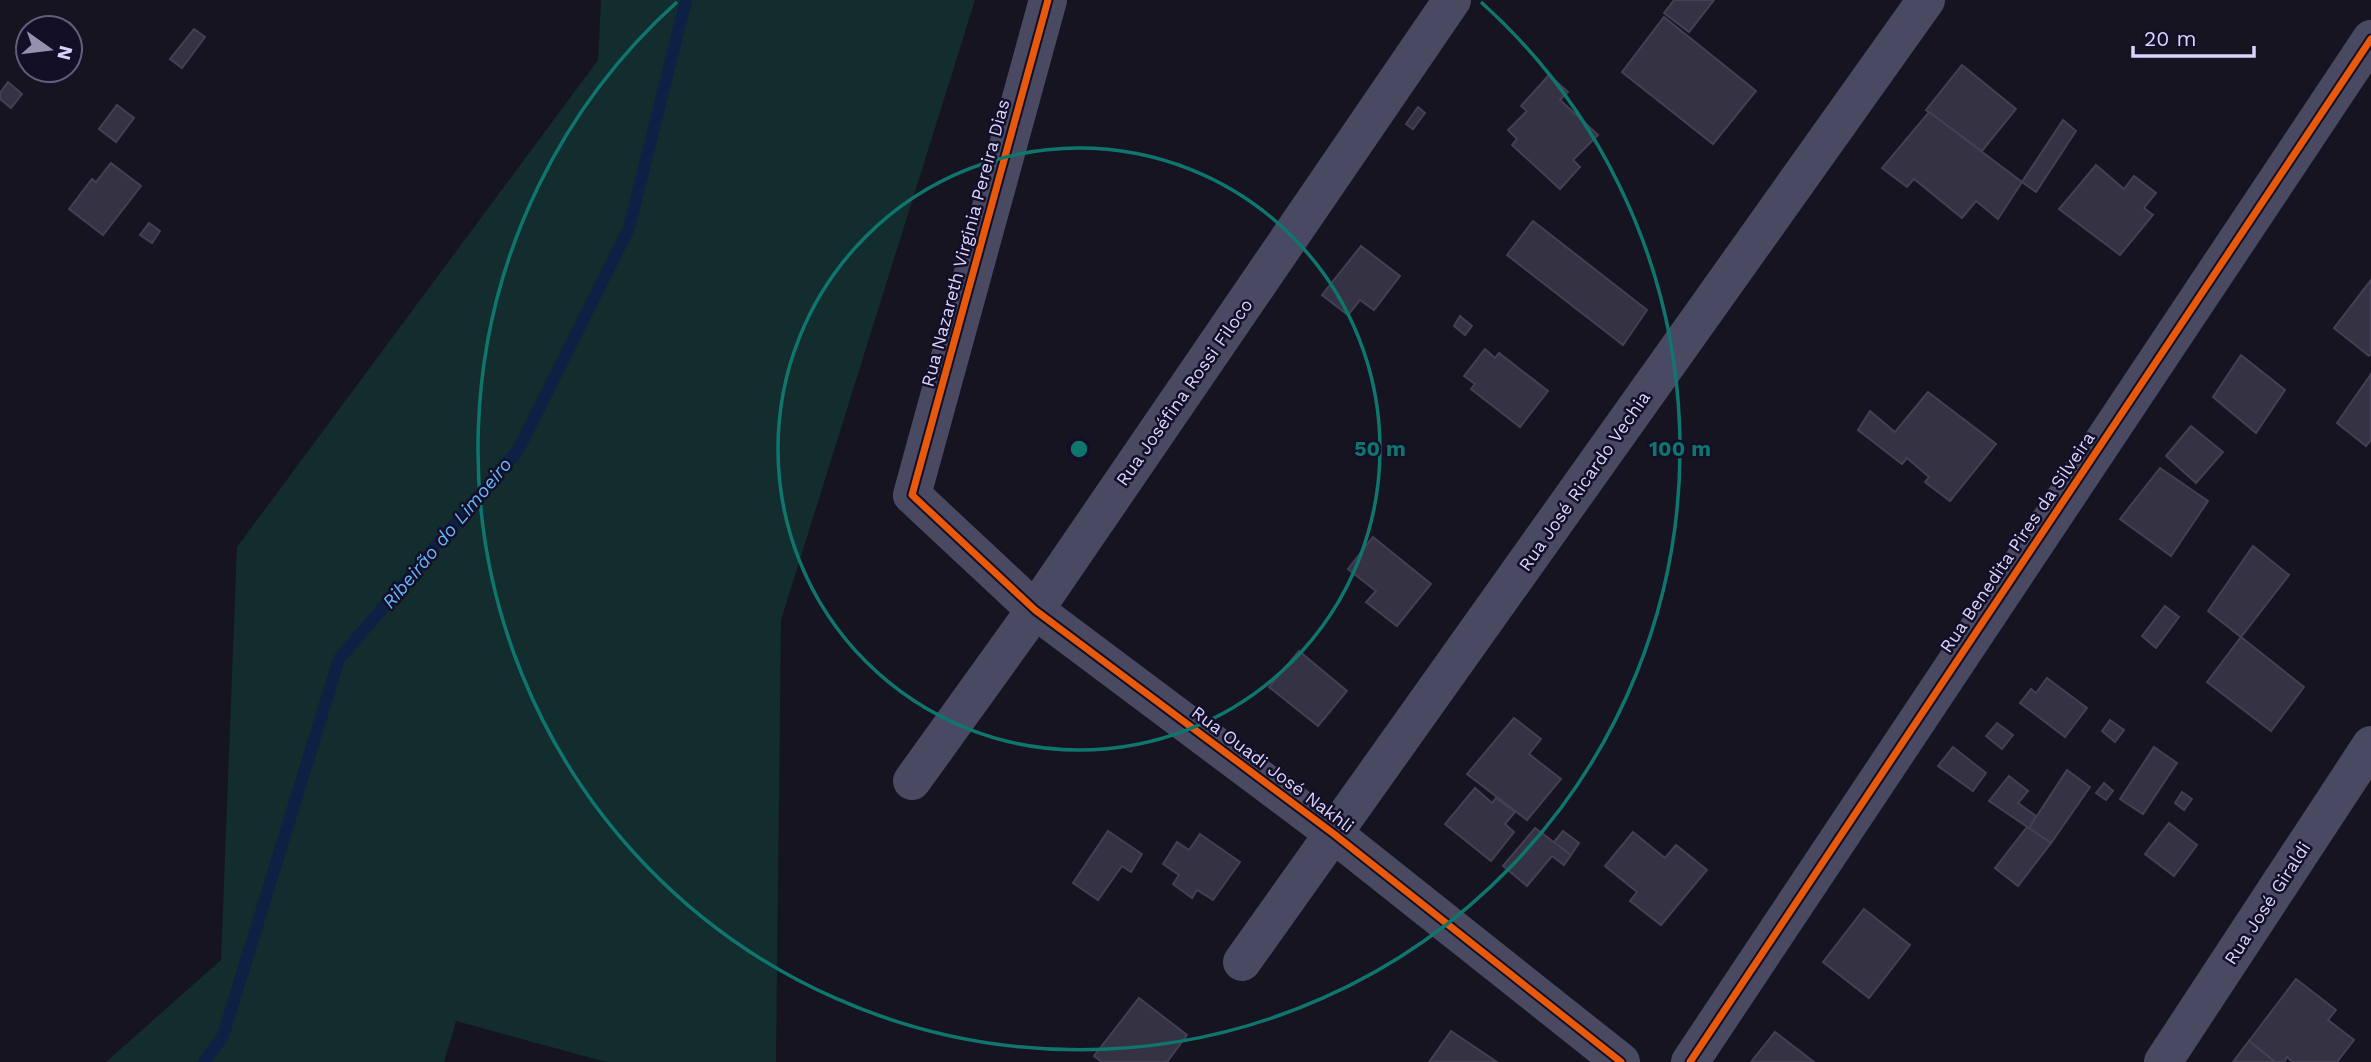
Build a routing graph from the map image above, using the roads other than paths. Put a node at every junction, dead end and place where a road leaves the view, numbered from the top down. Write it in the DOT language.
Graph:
graph roads {
  1 [pos="1048,0"];
  2 [pos="1452,0"];
  3 [pos="1926,0"];
  4 [pos="2371,39"];
  5 [pos="912,495"];
  6 [pos="1035,610"];
  7 [pos="2371,745"];
  8 [pos="912,781"];
  9 [pos="1334,834"];
  10 [pos="1242,962"];
  11 [pos="1621,1062"];
  12 [pos="1690,1062"];
  13 [pos="2163,1062"];
  1 -- 5 [label="street, Rua Nazareth Virginia Pereira Dias"];
  2 -- 6 [label="street, Rua Joséfina Rossi Filoco"];
  3 -- 9 [label="street, Rua José Ricardo Vechia"];
  4 -- 12 [label="street, Rua Benedita Pires da Silveira"];
  5 -- 6 [label="street, Rua Ouadi José Nakhli"];
  6 -- 8 [label="street, Rua Joséfina Rossi Filoco"];
  6 -- 9 [label="street, Rua Ouadi José Nakhli"];
  7 -- 13 [label="street, Rua José Giraldi"];
  9 -- 10 [label="street, Rua José Ricardo Vechia"];
  9 -- 11 [label="street, Rua Ouadi José Nakhli"];
}
